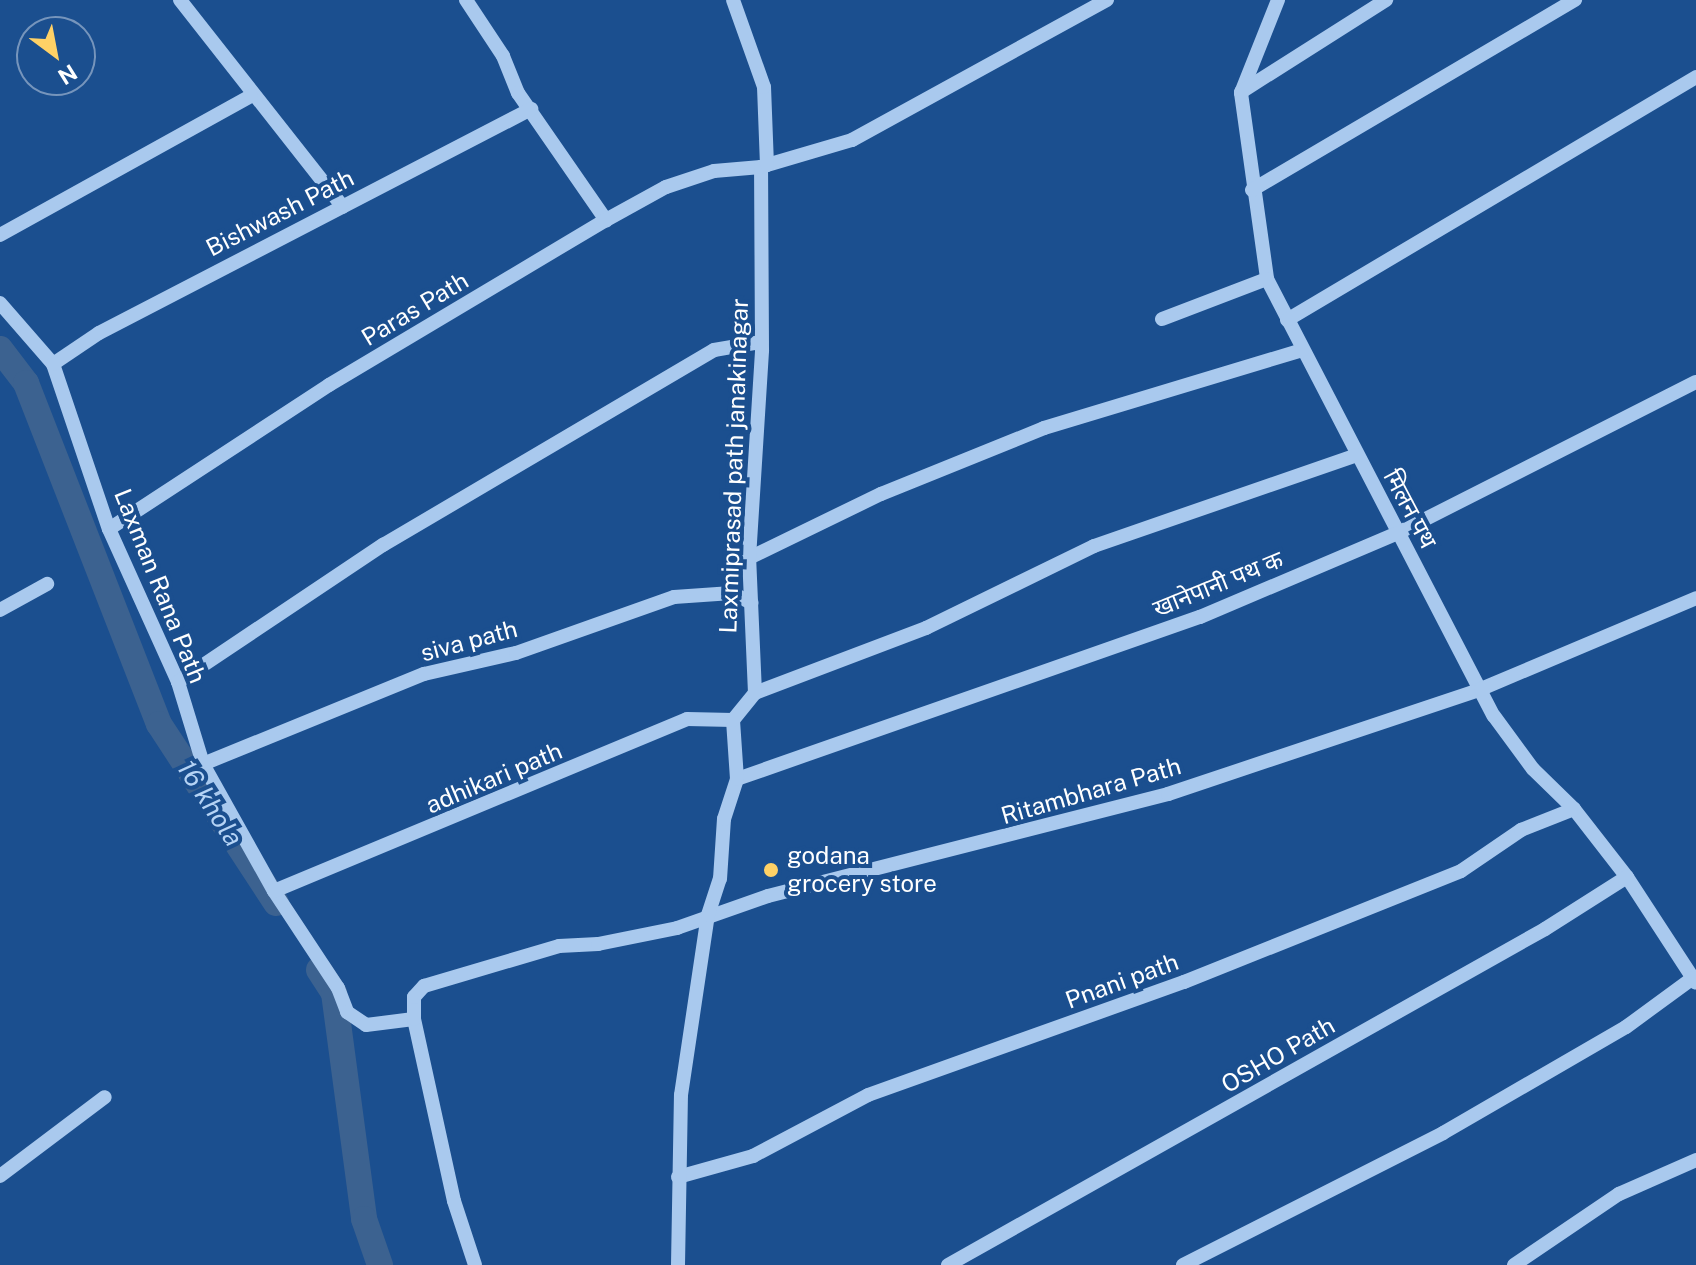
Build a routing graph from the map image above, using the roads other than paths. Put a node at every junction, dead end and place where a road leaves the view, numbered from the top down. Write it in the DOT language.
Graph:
graph roads {
  1 [pos="180,0"];
  2 [pos="466,0"];
  3 [pos="733,0"];
  4 [pos="1107,0"];
  5 [pos="1278,0"];
  6 [pos="1386,0"];
  7 [pos="1575,0"];
  8 [pos="1696,77"];
  9 [pos="1241,93"];
  10 [pos="251,96"];
  11 [pos="531,109"];
  12 [pos="764,166"];
  13 [pos="1252,190"];
  14 [pos="343,207"];
  15 [pos="606,220"];
  16 [pos="0,235"];
  17 [pos="1267,279"];
  18 [pos="0,303"];
  19 [pos="1162,319"];
  20 [pos="1287,320"];
  21 [pos="761,342"];
  22 [pos="1302,350"];
  23 [pos="53,364"];
  24 [pos="1696,382"];
  25 [pos="1357,455"];
  26 [pos="109,529"];
  27 [pos="1396,534"];
  28 [pos="749,558"];
  29 [pos="47,584"];
  30 [pos="1696,598"];
  31 [pos="752,603"];
  32 [pos="0,610"];
  33 [pos="178,682"];
  34 [pos="1481,689"];
  35 [pos="755,693"];
  36 [pos="733,720"];
  37 [pos="203,764"];
  38 [pos="737,779"];
  39 [pos="1574,809"];
  40 [pos="1627,877"];
  41 [pos="274,891"];
  42 [pos="708,915"];
  43 [pos="1694,980"];
  44 [pos="414,1019"];
  45 [pos="105,1097"];
  46 [pos="1696,1160"];
  47 [pos="0,1176"];
  48 [pos="678,1177"];
  49 [pos="475,1265"];
  50 [pos="678,1265"];
  51 [pos="948,1265"];
  52 [pos="1183,1265"];
  53 [pos="1514,1265"];
  1 -- 10 [label="street"];
  2 -- 11 [label="street"];
  3 -- 12 [label="street, Laxmiprasad path janakinagar"];
  4 -- 12 [label="street, Paras Path"];
  5 -- 9 [label="street, मिलन पथ"];
  6 -- 9 [label="street"];
  7 -- 13 [label="street"];
  8 -- 20 [label="street"];
  9 -- 13 [label="street, मिलन पथ"];
  10 -- 14 [label="street"];
  10 -- 16 [label="street"];
  11 -- 14 [label="street, Bishwash Path"];
  11 -- 15 [label="street"];
  12 -- 15 [label="street, Paras Path"];
  12 -- 21 [label="street, Laxmiprasad path janakinagar"];
  13 -- 17 [label="street, मिलन पथ"];
  14 -- 23 [label="street, Bishwash Path"];
  15 -- 26 [label="street, Paras Path"];
  17 -- 19 [label="street"];
  17 -- 20 [label="street, मिलन पथ"];
  18 -- 23 [label="street, Laxman Rana Path"];
  20 -- 22 [label="street, मिलन पथ"];
  21 -- 28 [label="street, Laxmiprasad path janakinagar"];
  21 -- 33 [label="street"];
  22 -- 25 [label="street, मिलन पथ"];
  22 -- 28 [label="street"];
  23 -- 26 [label="street, Laxman Rana Path"];
  24 -- 27 [label="street, खानेपानी पथ क"];
  25 -- 27 [label="street, मिलन पथ"];
  25 -- 35 [label="street"];
  26 -- 33 [label="street, Laxman Rana Path"];
  27 -- 34 [label="street, मिलन पथ"];
  27 -- 38 [label="street, खानेपानी पथ क"];
  28 -- 31 [label="street, Laxmiprasad path janakinagar"];
  29 -- 32 [label="street"];
  30 -- 34 [label="street, Ritambhara Path"];
  31 -- 35 [label="street, Laxmiprasad path janakinagar"];
  31 -- 37 [label="street, siva path"];
  33 -- 37 [label="street, Laxman Rana Path"];
  34 -- 39 [label="street, मिलन पथ"];
  34 -- 42 [label="street, Ritambhara Path"];
  35 -- 36 [label="street"];
  36 -- 38 [label="street"];
  36 -- 41 [label="street, adhikari path"];
  37 -- 41 [label="street, Laxman Rana Path"];
  38 -- 42 [label="street"];
  39 -- 40 [label="street, मिलन पथ"];
  39 -- 48 [label="street, Pnani path"];
  40 -- 43 [label="street, मिलन पथ"];
  40 -- 51 [label="street, OSHO Path"];
  41 -- 44 [label="street, Laxman Rana Path"];
  42 -- 44 [label="street, Ritambhara Path"];
  42 -- 48 [label="street"];
  43 -- 52 [label="street"];
  44 -- 49 [label="street"];
  45 -- 47 [label="street"];
  46 -- 53 [label="street"];
  48 -- 50 [label="street"];
}
